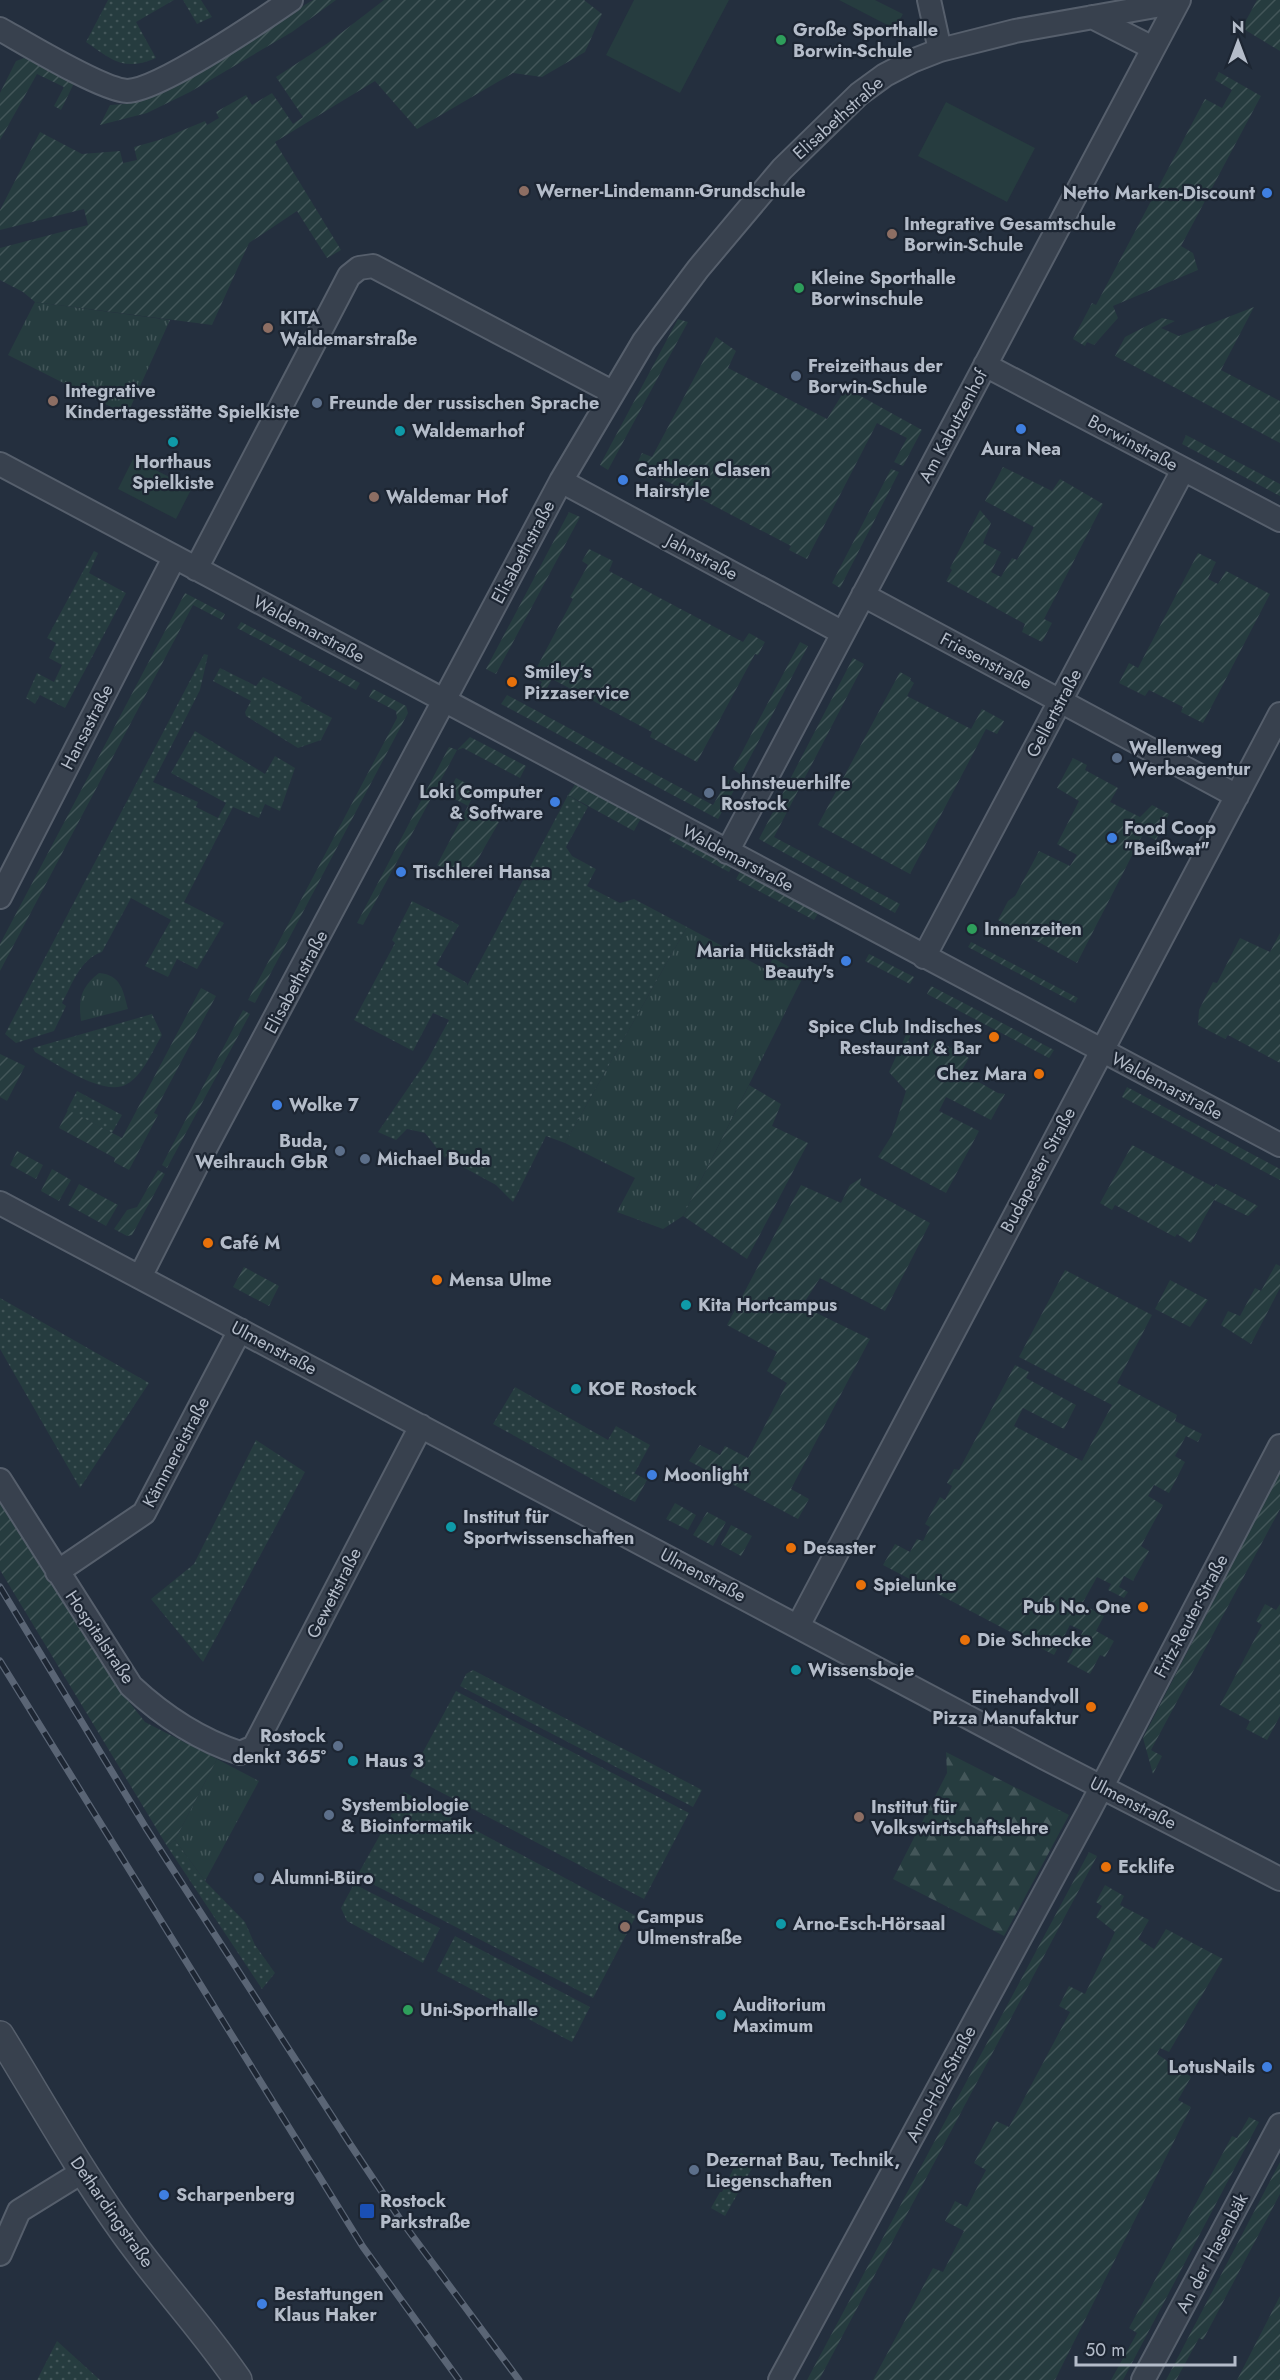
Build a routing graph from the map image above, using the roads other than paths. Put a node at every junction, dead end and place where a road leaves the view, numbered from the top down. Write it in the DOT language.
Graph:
graph roads {
  1 [pos="291,0"];
  2 [pos="929,0"];
  3 [pos="1179,1"];
  4 [pos="1092,17"];
  5 [pos="0,29"];
  6 [pos="1153,48"];
  7 [pos="940,50"];
  8 [pos="985,365"];
  9 [pos="612,392"];
  10 [pos="0,464"];
  11 [pos="1183,470"];
  12 [pos="561,481"];
  13 [pos="1280,520"];
  14 [pos="174,558"];
  15 [pos="196,569"];
  16 [pos="863,595"];
  17 [pos="843,633"];
  18 [pos="444,701"];
  19 [pos="1060,701"];
  20 [pos="1280,714"];
  21 [pos="1237,795"];
  22 [pos="727,852"];
  23 [pos="0,897"];
  24 [pos="924,957"];
  25 [pos="1101,1051"];
  26 [pos="1280,1145"];
  27 [pos="0,1203"];
  28 [pos="140,1277"];
  29 [pos="240,1330"];
  30 [pos="421,1426"];
  31 [pos="1280,1446"];
  32 [pos="0,1480"];
  33 [pos="57,1572"];
  34 [pos="798,1626"];
  35 [pos="240,1753"];
  36 [pos="1101,1787"];
  37 [pos="1280,1879"];
  38 [pos="0,2035"];
  39 [pos="1280,2125"];
  40 [pos="82,2172"];
  41 [pos="10,2207"];
  42 [pos="0,2254"];
  43 [pos="238,2380"];
  44 [pos="780,2380"];
  45 [pos="1143,2380"];
  1 -- 5 [label="street"];
  2 -- 7 [label="street"];
  3 -- 4 [label="street, Elisabethstraße"];
  3 -- 6 [label="street, Am Kabutzenhof"];
  4 -- 6 [label="street"];
  4 -- 7 [label="street, Elisabethstraße"];
  6 -- 8 [label="street, Am Kabutzenhof"];
  7 -- 9 [label="street, Elisabethstraße"];
  8 -- 11 [label="street, Borwinstraße"];
  8 -- 16 [label="street, Am Kabutzenhof"];
  9 -- 12 [label="street, Elisabethstraße"];
  9 -- 15 [label="street"];
  10 -- 14 [label="street, Waldemarstraße"];
  11 -- 13 [label="street, Borwinstraße"];
  11 -- 19 [label="street, Gellertstraße"];
  12 -- 17 [label="street, Jahnstraße"];
  12 -- 18 [label="street, Elisabethstraße"];
  14 -- 15 [label="street, Waldemarstraße"];
  14 -- 23 [label="street, Hansastraße"];
  15 -- 18 [label="street, Waldemarstraße"];
  16 -- 17 [label="street, Am Kabutzenhof"];
  16 -- 19 [label="street, Friesenstraße"];
  17 -- 22 [label="street, Am Kabutzenhof"];
  18 -- 22 [label="street, Waldemarstraße"];
  18 -- 28 [label="street, Elisabethstraße"];
  19 -- 21 [label="street, Friesenstraße"];
  19 -- 24 [label="street, Gellertstraße"];
  20 -- 21 [label="street, Budapester Straße"];
  21 -- 25 [label="street, Budapester Straße"];
  22 -- 24 [label="street, Waldemarstraße"];
  24 -- 25 [label="street, Waldemarstraße"];
  25 -- 26 [label="street, Waldemarstraße"];
  25 -- 34 [label="street, Budapester Straße"];
  27 -- 28 [label="street, Ulmenstraße"];
  28 -- 29 [label="street, Ulmenstraße"];
  29 -- 30 [label="street, Ulmenstraße"];
  29 -- 33 [label="street, Kämmereistraße"];
  30 -- 34 [label="street, Ulmenstraße"];
  30 -- 35 [label="street, Gewettstraße"];
  31 -- 36 [label="street, Fritz-Reuter-Straße"];
  32 -- 33 [label="street, Hospitalstraße"];
  33 -- 35 [label="street, Hospitalstraße"];
  34 -- 36 [label="street, Ulmenstraße"];
  36 -- 37 [label="street, Ulmenstraße"];
  36 -- 44 [label="street, Arno-Holz-Straße"];
  38 -- 40 [label="street, Dethardingstraße"];
  39 -- 45 [label="street, An der Hasenbäk"];
  40 -- 41 [label="street"];
  40 -- 43 [label="street, Dethardingstraße"];
  41 -- 42 [label="street"];
}
